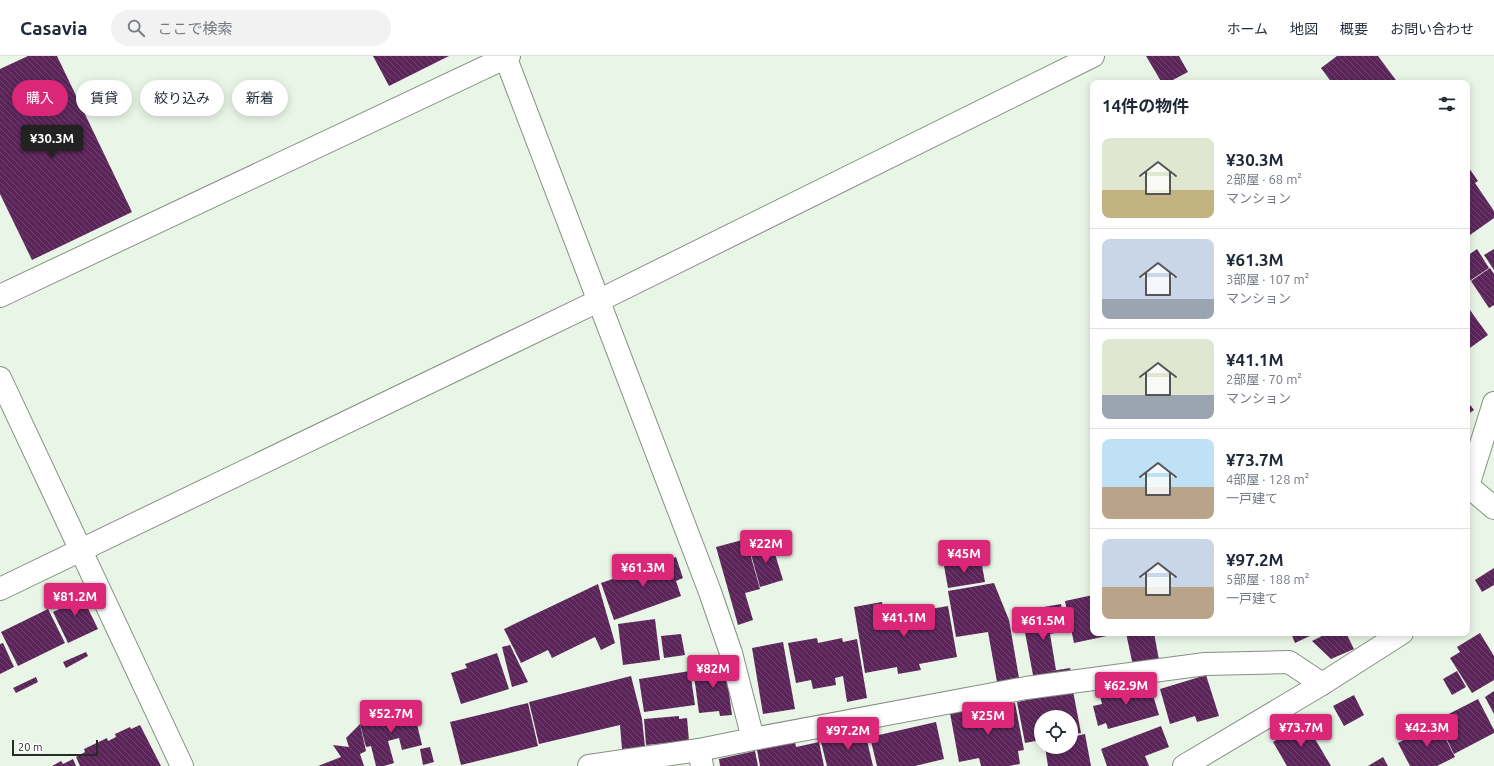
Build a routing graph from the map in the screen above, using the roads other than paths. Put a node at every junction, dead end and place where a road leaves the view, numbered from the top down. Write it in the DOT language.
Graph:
graph roads {
  1 [pos="1093,56"];
  2 [pos="507,57"];
  3 [pos="0,296"];
  4 [pos="598,301"];
  5 [pos="0,378"];
  6 [pos="1494,402"];
  7 [pos="1470,478"];
  8 [pos="1470,490"];
  9 [pos="1494,508"];
  10 [pos="81,550"];
  11 [pos="0,589"];
  12 [pos="1397,636"];
  13 [pos="1322,684"];
  14 [pos="753,739"];
  15 [pos="700,758"];
  16 [pos="182,766"];
  17 [pos="589,766"];
  18 [pos="1184,766"];
  1 -- 4 [label="street"];
  2 -- 3 [label="street"];
  2 -- 4 [label="street"];
  4 -- 10 [label="street"];
  4 -- 14 [label="street"];
  5 -- 10 [label="street"];
  6 -- 7 [label="street"];
  8 -- 9 [label="street"];
  10 -- 11 [label="street"];
  10 -- 16 [label="street"];
  12 -- 13 [label="street"];
  13 -- 14 [label="street"];
  13 -- 18 [label="street"];
  14 -- 15 [label="street"];
  15 -- 17 [label="street"];
}
